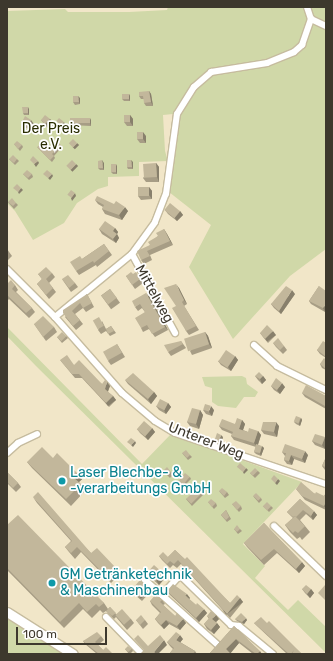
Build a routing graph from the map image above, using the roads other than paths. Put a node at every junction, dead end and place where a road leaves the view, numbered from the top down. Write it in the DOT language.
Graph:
graph roads {
  1 [pos="307,7"];
  2 [pos="311,19"];
  3 [pos="326,26"];
  4 [pos="132,254"];
  5 [pos="7,270"];
  6 [pos="55,317"];
  7 [pos="175,333"];
  8 [pos="254,345"];
  9 [pos="326,390"];
  10 [pos="37,434"];
  11 [pos="7,453"];
  12 [pos="326,484"];
  13 [pos="274,526"];
  14 [pos="326,576"];
  15 [pos="145,580"];
  16 [pos="162,595"];
  17 [pos="7,612"];
  18 [pos="106,617"];
  19 [pos="218,645"];
  20 [pos="73,654"];
  21 [pos="142,654"];
  22 [pos="273,654"];
  1 -- 2 [label="street"];
  2 -- 3 [label="street"];
  2 -- 4 [label="street"];
  4 -- 6 [label="street"];
  4 -- 7 [label="street, Mittelweg"];
  5 -- 6 [label="street, Unterer Weg"];
  6 -- 12 [label="street, Unterer Weg"];
  8 -- 9 [label="street"];
  10 -- 11 [label="street"];
  13 -- 14 [label="street"];
  15 -- 16 [label="street"];
  16 -- 19 [label="street"];
  16 -- 22 [label="street"];
  17 -- 20 [label="main road"];
  18 -- 21 [label="street"];
}
